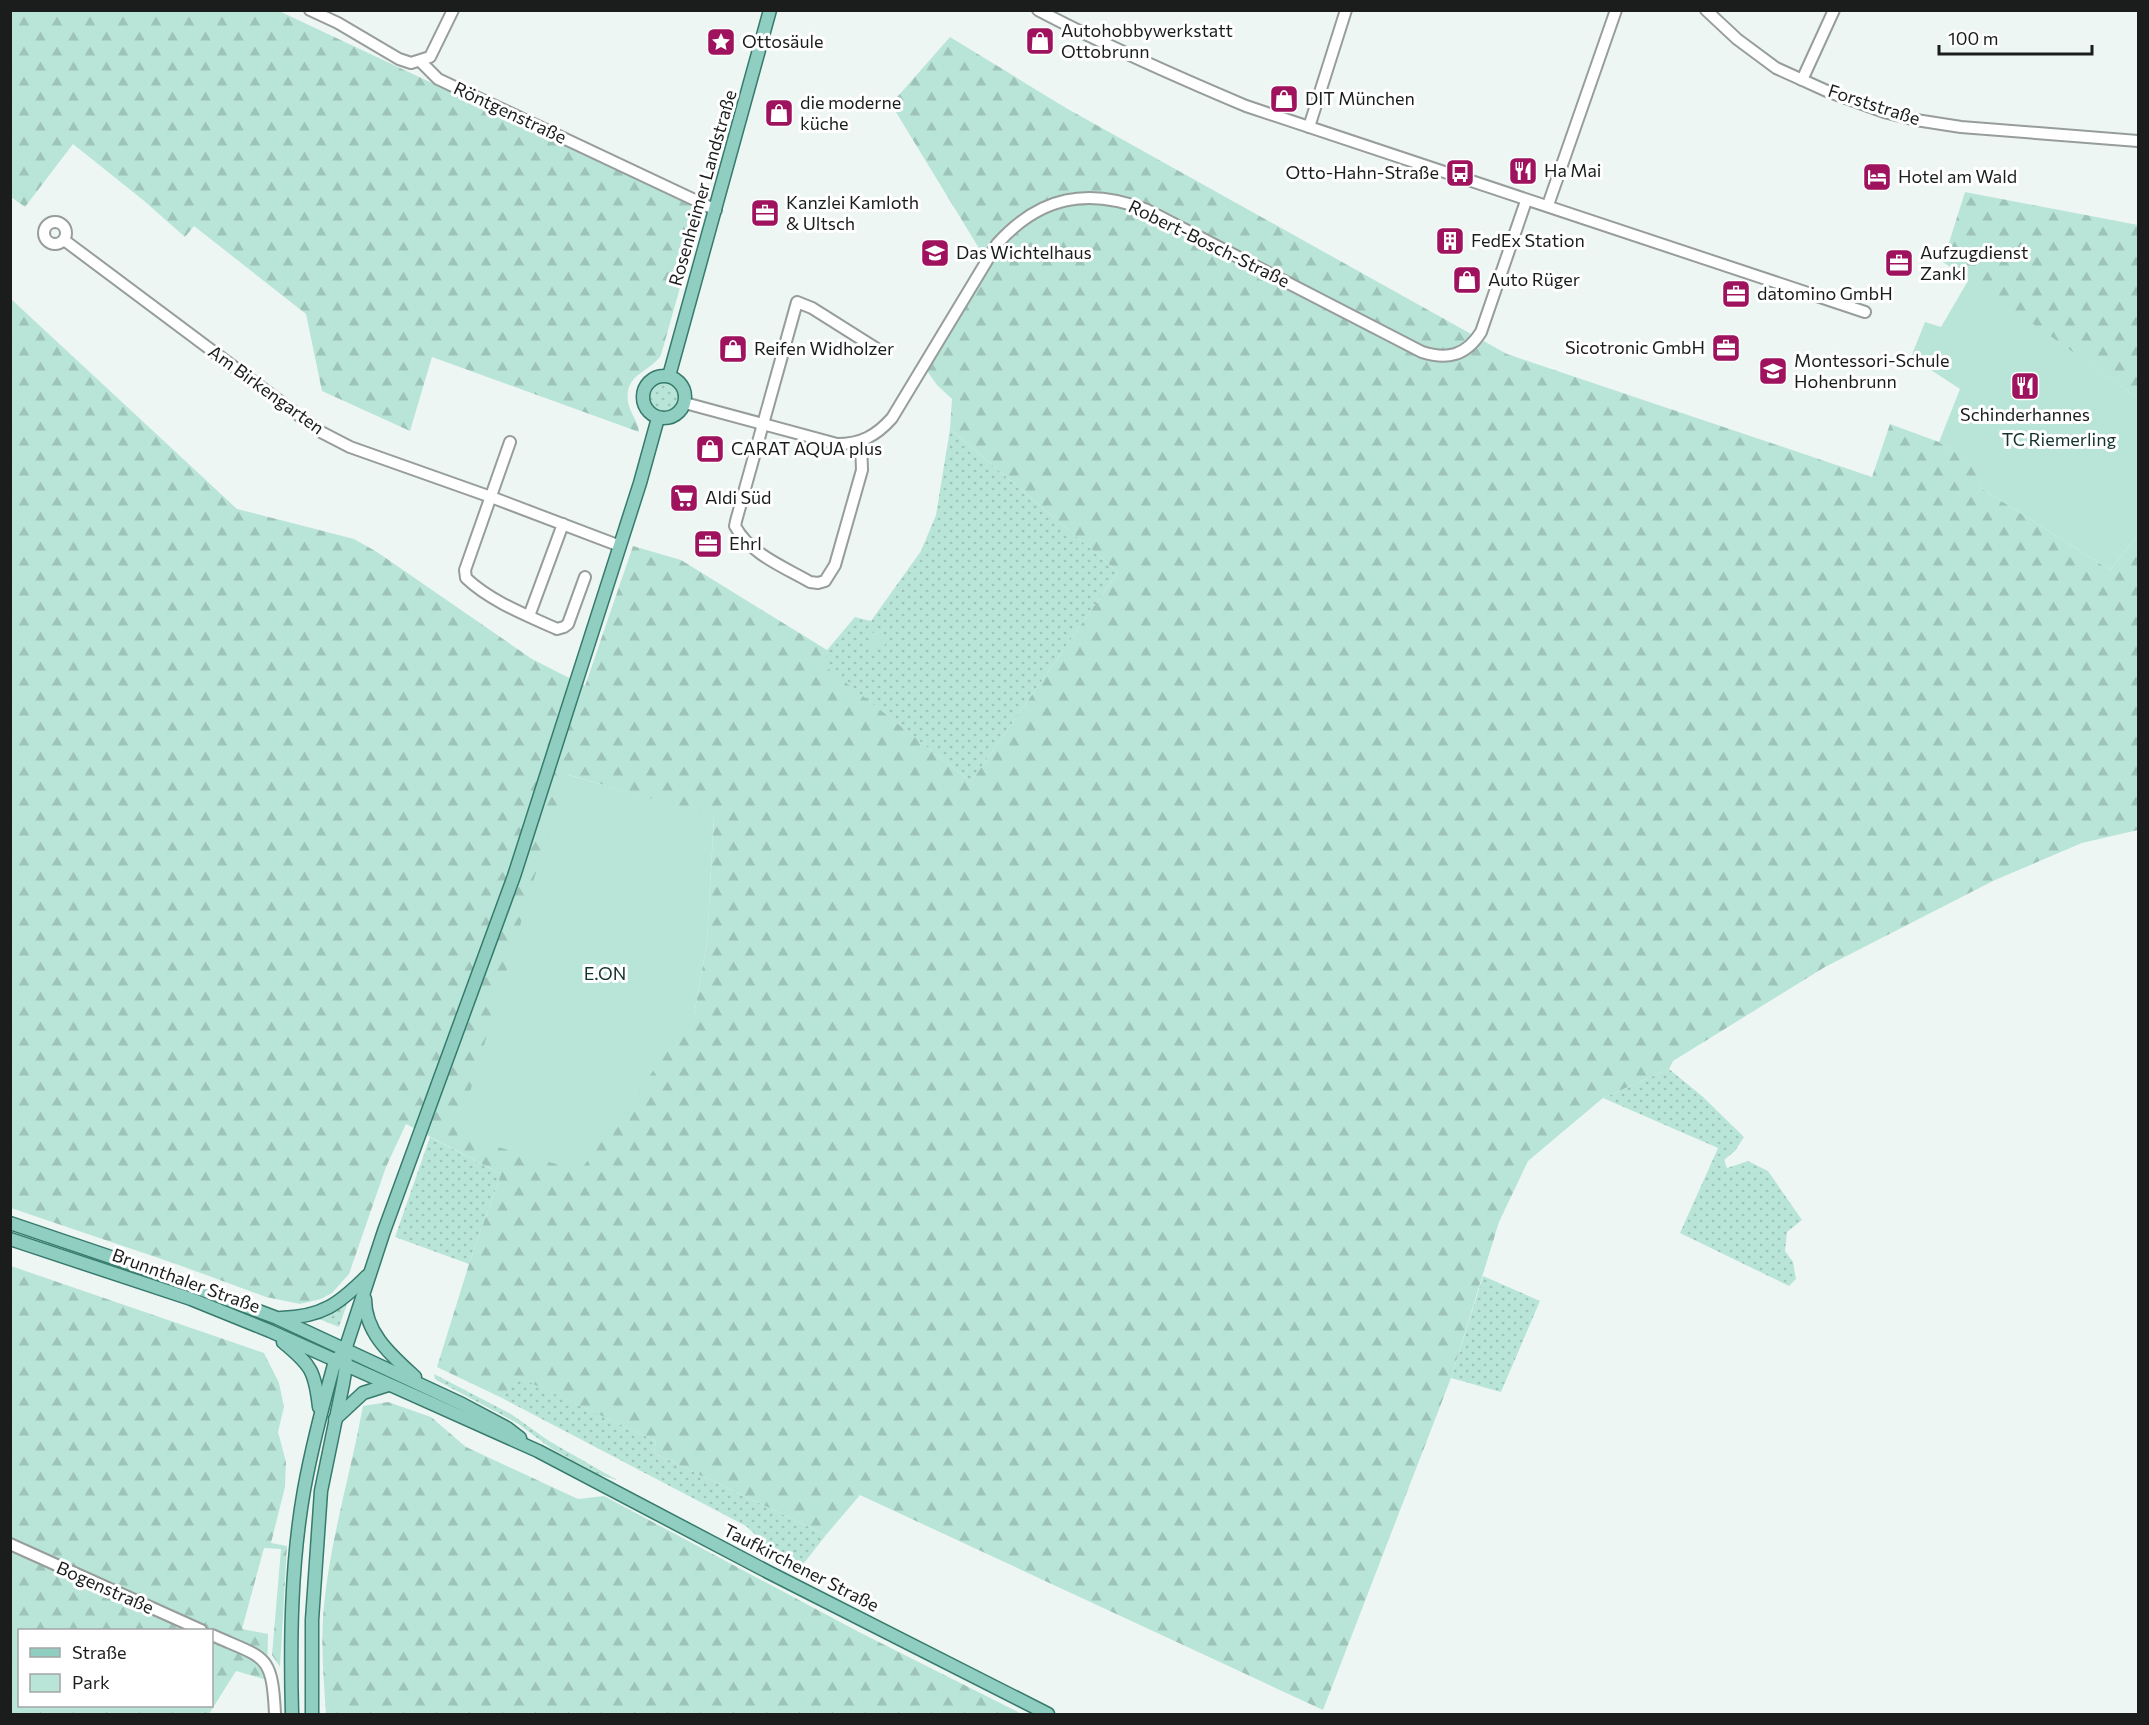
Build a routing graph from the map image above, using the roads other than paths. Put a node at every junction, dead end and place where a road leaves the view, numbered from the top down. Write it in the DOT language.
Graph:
graph roads {
  1 [pos="310,10"];
  2 [pos="453,10"];
  3 [pos="771,10"];
  4 [pos="1038,10"];
  5 [pos="1346,10"];
  6 [pos="1616,10"];
  7 [pos="1706,10"];
  8 [pos="1834,10"];
  9 [pos="421,62"];
  10 [pos="1802,80"];
  11 [pos="1309,128"];
  12 [pos="2139,141"];
  13 [pos="1526,201"];
  14 [pos="1548,205"];
  15 [pos="716,210"];
  16 [pos="64,240"];
  17 [pos="1865,312"];
  18 [pos="877,349"];
  19 [pos="669,376"];
  20 [pos="685,403"];
  21 [pos="658,418"];
  22 [pos="762,425"];
  23 [pos="510,442"];
  24 [pos="861,442"];
  25 [pos="491,497"];
  26 [pos="563,524"];
  27 [pos="620,546"];
  28 [pos="585,577"];
  29 [pos="529,616"];
  30 [pos="10,1223"];
  31 [pos="10,1239"];
  32 [pos="370,1273"];
  33 [pos="365,1290"];
  34 [pos="277,1318"];
  35 [pos="270,1331"];
  36 [pos="345,1350"];
  37 [pos="341,1363"];
  38 [pos="388,1385"];
  39 [pos="425,1386"];
  40 [pos="320,1414"];
  41 [pos="334,1420"];
  42 [pos="538,1451"];
  43 [pos="10,1545"];
  44 [pos="199,1629"];
  45 [pos="213,1635"];
  46 [pos="274,1714"];
  47 [pos="292,1714"];
  48 [pos="312,1714"];
  49 [pos="1048,1714"];
  1 -- 9 [label="street, Röntgenstraße"];
  2 -- 9 [label="street"];
  3 -- 15 [label="main road, Rosenheimer Landstraße"];
  4 -- 11 [label="street"];
  5 -- 11 [label="street"];
  6 -- 14 [label="street"];
  7 -- 10 [label="street, Forststraße"];
  8 -- 10 [label="street"];
  9 -- 15 [label="street, Röntgenstraße"];
  10 -- 12 [label="street, Forststraße"];
  11 -- 13 [label="street"];
  13 -- 14 [label="street"];
  13 -- 24 [label="street, Robert-Bosch-Straße"];
  14 -- 17 [label="street"];
  15 -- 19 [label="main road, Rosenheimer Landstraße"];
  16 -- 25 [label="street, Am Birkengarten"];
  18 -- 22 [label="street"];
  19 -- 20 [label="main road"];
  19 -- 21 [label="main road"];
  20 -- 21 [label="main road"];
  20 -- 22 [label="street"];
  21 -- 27 [label="main road"];
  22 -- 24 [label="street"];
  22 -- 24 [label="street"];
  23 -- 25 [label="street"];
  25 -- 26 [label="street, Am Birkengarten"];
  25 -- 29 [label="street"];
  26 -- 27 [label="street, Am Birkengarten"];
  26 -- 29 [label="street"];
  27 -- 32 [label="main road"];
  28 -- 29 [label="street"];
  30 -- 34 [label="main road, Brunnthaler Straße"];
  31 -- 35 [label="main road, Brunnthaler Straße"];
  32 -- 33 [label="main road"];
  32 -- 34 [label="main road"];
  33 -- 36 [label="main road"];
  33 -- 39 [label="main road"];
  34 -- 36 [label="main road, Brunnthaler Straße"];
  35 -- 37 [label="main road, Brunnthaler Straße"];
  35 -- 40 [label="main road"];
  36 -- 37 [label="main road"];
  36 -- 39 [label="main road, Taufkirchener Straße"];
  37 -- 38 [label="main road, Taufkirchener Straße"];
  37 -- 40 [label="main road"];
  37 -- 41 [label="main road"];
  38 -- 41 [label="main road"];
  38 -- 42 [label="main road, Taufkirchener Straße"];
  39 -- 42 [label="main road, Taufkirchener Straße"];
  40 -- 47 [label="main road"];
  41 -- 48 [label="main road"];
  42 -- 49 [label="main road, Taufkirchener Straße"];
  43 -- 44 [label="street, Bogenstraße"];
  45 -- 46 [label="street"];
}
